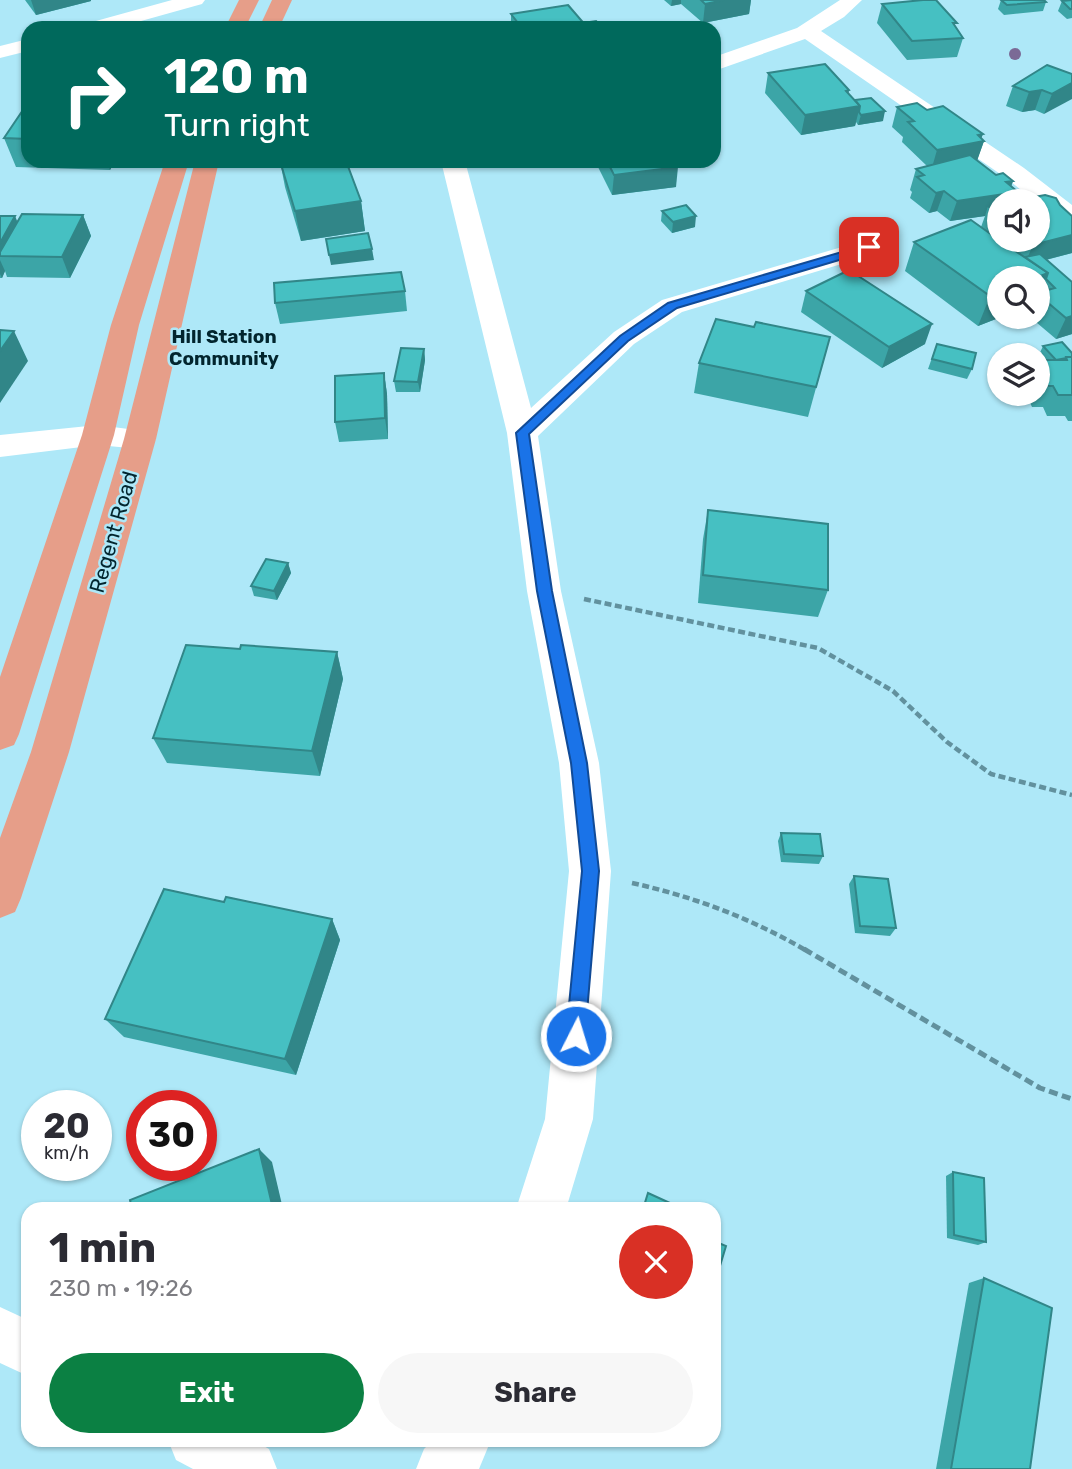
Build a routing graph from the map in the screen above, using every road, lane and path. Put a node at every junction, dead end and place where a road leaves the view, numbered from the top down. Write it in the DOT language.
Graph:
graph roads {
  1 [pos="195,0"];
  2 [pos="249,0"];
  3 [pos="282,0"];
  4 [pos="852,0"];
  5 [pos="118,21"];
  6 [pos="238,21"];
  7 [pos="272,21"];
  8 [pos="808,32"];
  9 [pos="21,46"];
  10 [pos="0,52"];
  11 [pos="721,62"];
  12 [pos="175,168"];
  13 [pos="204,168"];
  14 [pos="455,168"];
  15 [pos="1072,218"];
  16 [pos="869,247"];
  17 [pos="522,433"];
  18 [pos="98,435"];
  19 [pos="140,439"];
  20 [pos="0,446"];
  21 [pos="544,591"];
  22 [pos="0,734"];
  23 [pos="1072,795"];
  24 [pos="590,871"];
  25 [pos="0,898"];
  26 [pos="1072,1099"];
  27 [pos="543,1202"];
  28 [pos="0,1334"];
  29 [pos="21,1345"];
  30 [pos="209,1447"];
  31 [pos="460,1447"];
  32 [pos="249,1469"];
  33 [pos="444,1469"];
  1 -- 5 [label="street"];
  2 -- 6 [label="main road"];
  3 -- 7 [label="main road"];
  4 -- 8 [label="street"];
  8 -- 11 [label="street"];
  8 -- 15 [label="street"];
  9 -- 10 [label="street"];
  12 -- 18 [label="main road, Regent Road"];
  13 -- 19 [label="main road, Regent Road"];
  14 -- 17 [label="street"];
  16 -- 17 [label="street"];
  17 -- 21 [label="street"];
  18 -- 19 [label="street"];
  18 -- 20 [label="street"];
  18 -- 22 [label="main road, Regent Road"];
  19 -- 25 [label="main road, Regent Road"];
  21 -- 23 [label="path"];
  21 -- 24 [label="street"];
  24 -- 26 [label="path"];
  24 -- 27 [label="street"];
  28 -- 29 [label="street"];
  30 -- 32 [label="street"];
  31 -- 33 [label="street"];
}
